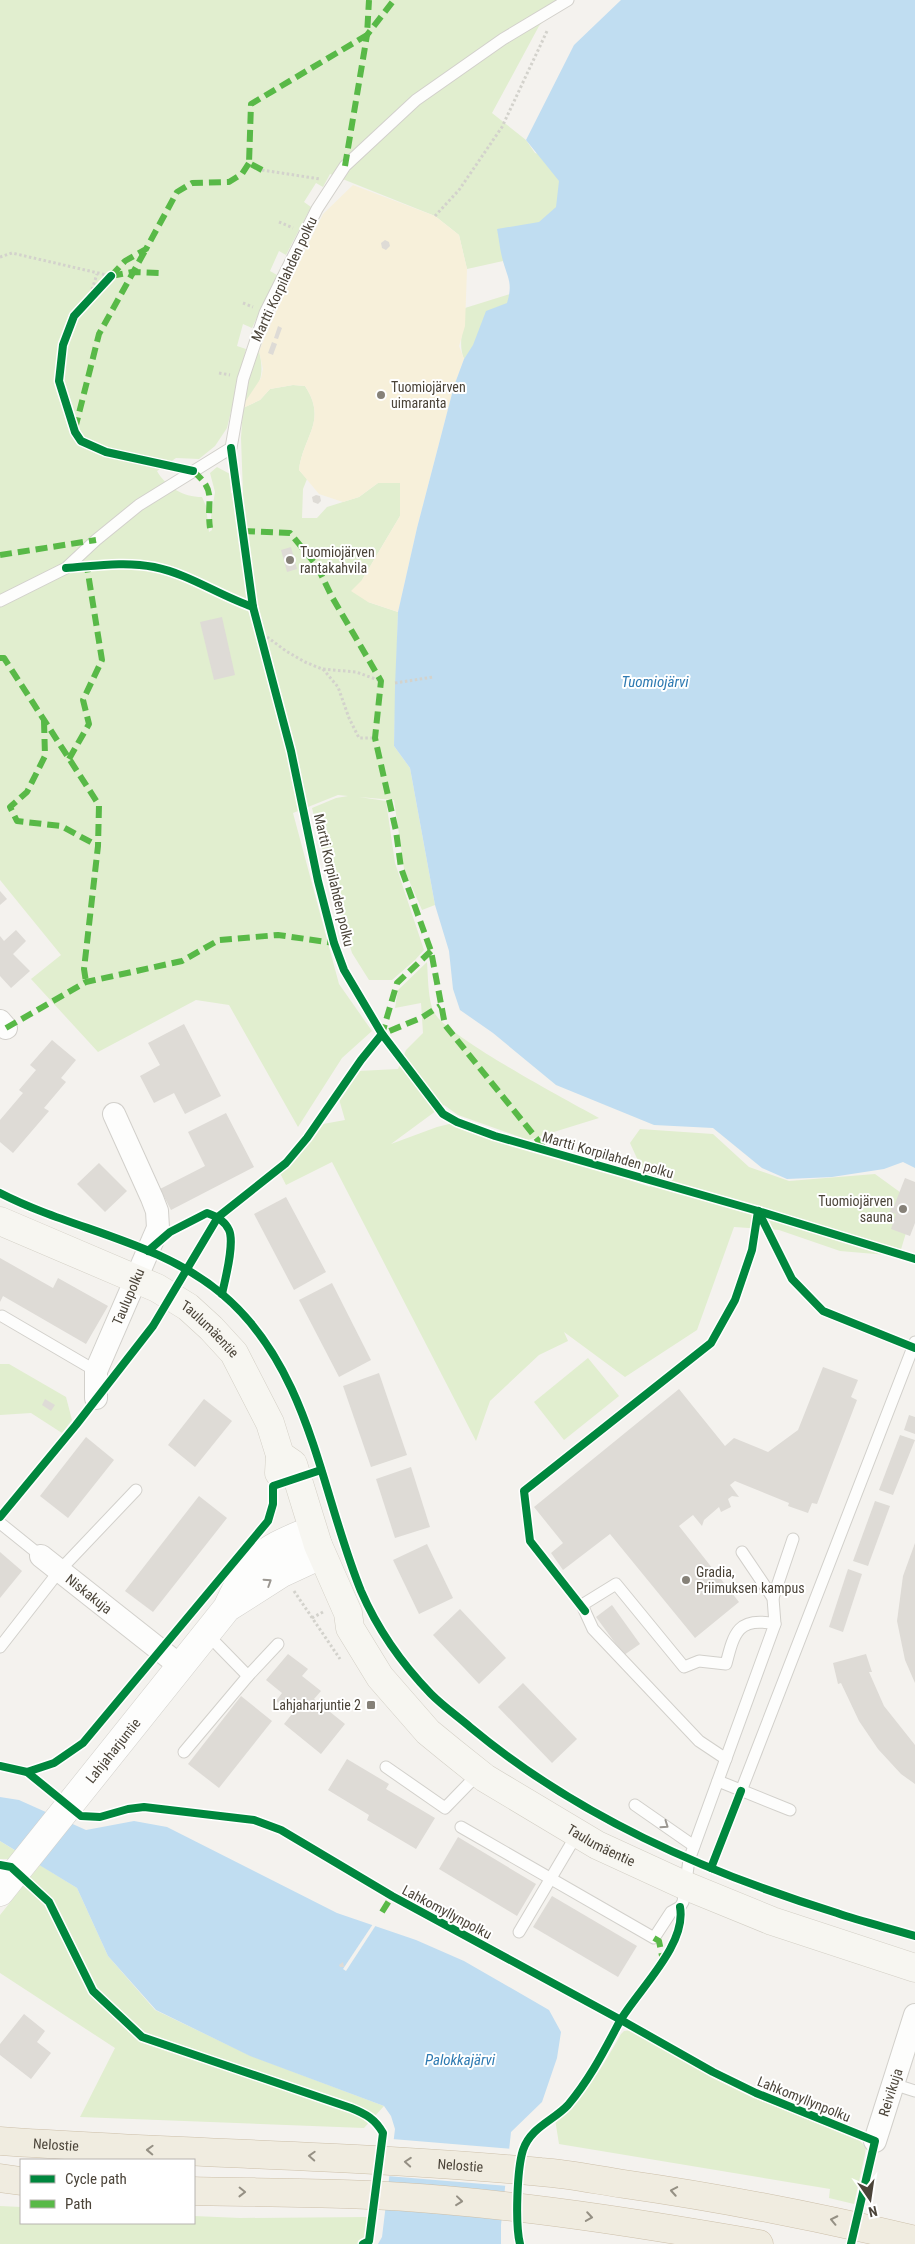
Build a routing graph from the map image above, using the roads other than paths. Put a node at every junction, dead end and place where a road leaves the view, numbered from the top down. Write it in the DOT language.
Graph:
graph roads {
  1 [pos="564,3"];
  2 [pos="0,601"];
  3 [pos="114,1114"];
  4 [pos="0,1221"];
  5 [pos="136,1278"];
  6 [pos="2,1316"];
  7 [pos="915,1342"];
  8 [pos="96,1370"];
  9 [pos="96,1398"];
  10 [pos="136,1490"];
  11 [pos="0,1523"];
  12 [pos="794,1539"];
  13 [pos="309,1547"];
  14 [pos="742,1552"];
  15 [pos="41,1556"];
  16 [pos="60,1570"];
  17 [pos="773,1598"];
  18 [pos="775,1624"];
  19 [pos="206,1633"];
  20 [pos="278,1644"];
  21 [pos="0,1646"];
  22 [pos="179,1665"];
  23 [pos="248,1676"];
  24 [pos="184,1752"];
  25 [pos="726,1759"];
  26 [pos="386,1768"];
  27 [pos="479,1772"];
  28 [pos="718,1781"];
  29 [pos="741,1791"];
  30 [pos="635,1805"];
  31 [pos="790,1810"];
  32 [pos="461,1827"];
  33 [pos="577,1834"];
  34 [pos="694,1846"];
  35 [pos="551,1878"];
  36 [pos="684,1885"];
  37 [pos="0,1892"];
  38 [pos="519,1932"];
  39 [pos="915,1968"];
  40 [pos="914,2022"];
  41 [pos="893,2084"];
  42 [pos="915,2091"];
  43 [pos="0,2141"];
  44 [pos="875,2141"];
  45 [pos="0,2178"];
  46 [pos="20,2181"];
  47 [pos="195,2191"];
  48 [pos="915,2240"];
  49 [pos="760,2244"];
  1 -- 2 [label="lane, Martti Korpilahden polku"];
  3 -- 5 [label="street, Taulupolku"];
  4 -- 5 [label="main road, Taulumäentie"];
  5 -- 8 [label="street, Taulupolku"];
  5 -- 13 [label="main road, Taulumäentie"];
  6 -- 8 [label="lane"];
  7 -- 29 [label="lane"];
  8 -- 9 [label="street, Taulupolku"];
  10 -- 16 [label="lane"];
  11 -- 15 [label="lane, Niskakuja"];
  12 -- 17 [label="lane"];
  13 -- 19 [label="street, Lahjaharjuntie"];
  13 -- 27 [label="main road, Taulumäentie"];
  14 -- 17 [label="lane"];
  15 -- 16 [label="street, Niskakuja"];
  16 -- 21 [label="lane"];
  16 -- 22 [label="street, Niskakuja"];
  17 -- 18 [label="lane"];
  18 -- 25 [label="lane"];
  18 -- 25 [label="lane"];
  19 -- 22 [label="street, Lahjaharjuntie"];
  19 -- 23 [label="lane"];
  20 -- 23 [label="lane"];
  22 -- 37 [label="street, Lahjaharjuntie"];
  23 -- 24 [label="lane"];
  25 -- 28 [label="lane"];
  26 -- 27 [label="lane"];
  27 -- 33 [label="main road, Taulumäentie"];
  28 -- 29 [label="lane"];
  28 -- 34 [label="lane"];
  29 -- 31 [label="lane"];
  30 -- 34 [label="lane, one-way"];
  32 -- 35 [label="lane"];
  33 -- 35 [label="lane"];
  33 -- 36 [label="main road, Taulumäentie"];
  34 -- 36 [label="lane"];
  35 -- 36 [label="lane"];
  35 -- 38 [label="lane"];
  36 -- 39 [label="main road, Taulumäentie"];
  40 -- 41 [label="street, Reivikuja"];
  41 -- 42 [label="lane"];
  41 -- 44 [label="street, Reivikuja"];
  48 -- 43 [label="highway, Nelostie, one-way"];
  45 -- 46 [label="highway"];
  47 -- 49 [label="highway, one-way"];
}
